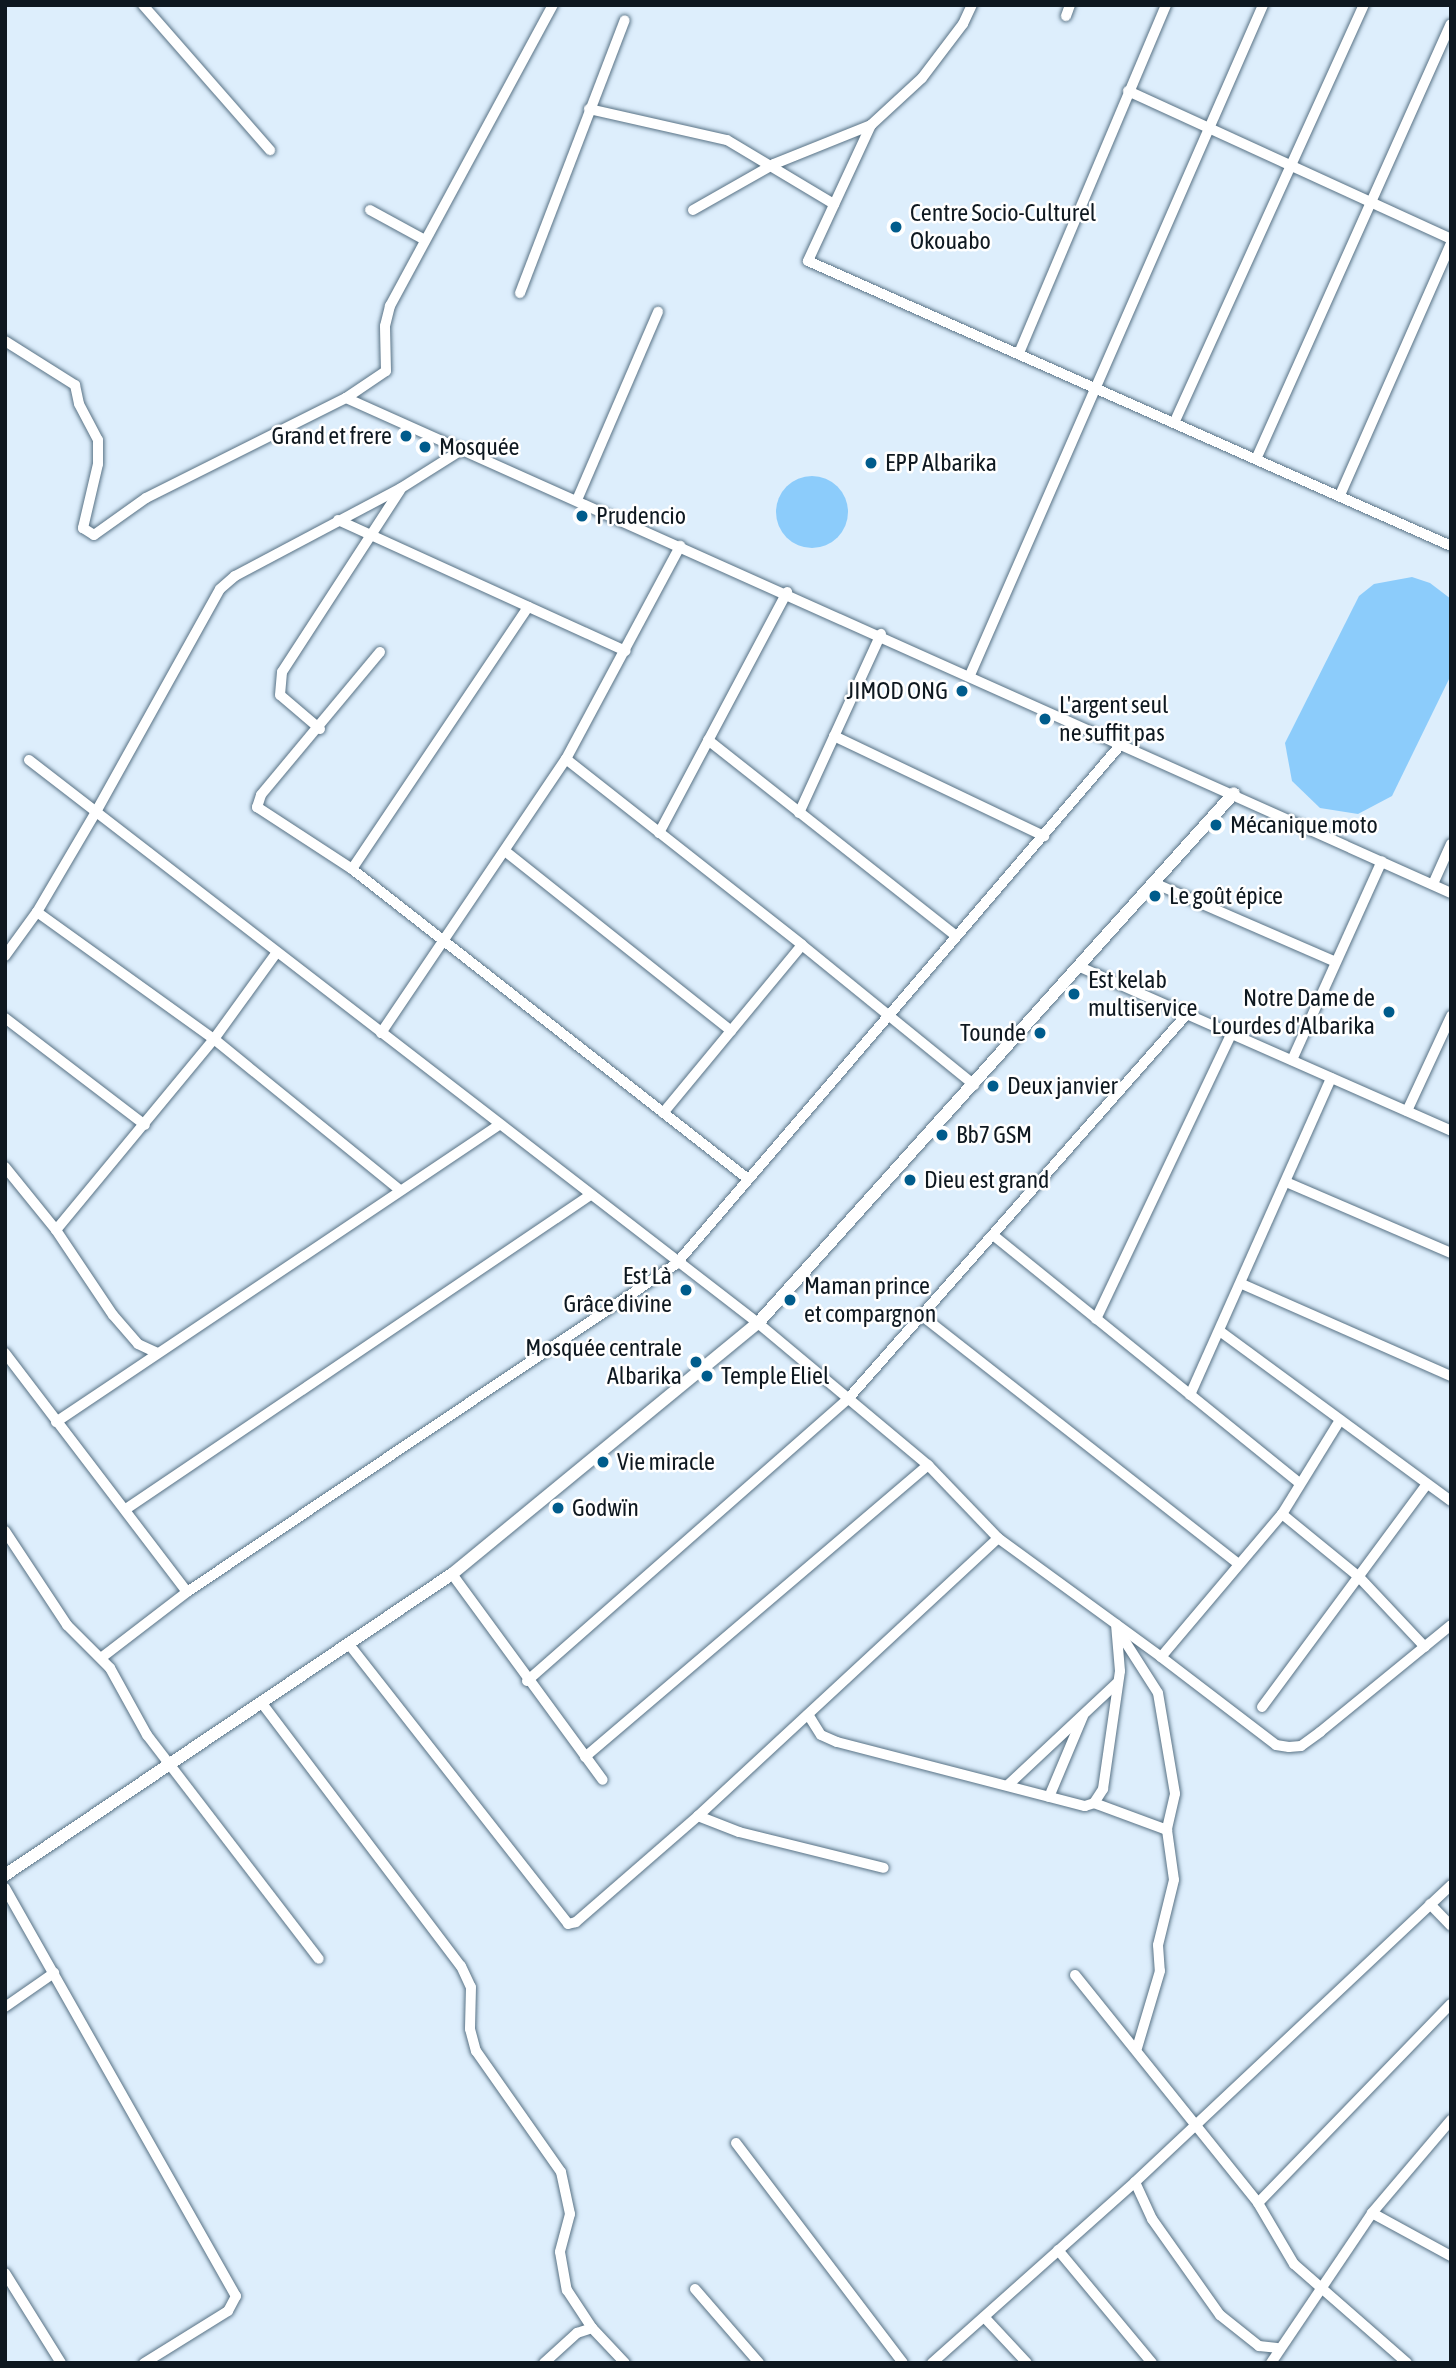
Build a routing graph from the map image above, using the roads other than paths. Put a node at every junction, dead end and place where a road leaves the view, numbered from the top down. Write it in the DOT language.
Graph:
graph roads {
  1 [pos="143,5"];
  2 [pos="553,5"];
  3 [pos="972,5"];
  4 [pos="1070,5"];
  5 [pos="1166,5"];
  6 [pos="1263,5"];
  7 [pos="1364,5"];
  8 [pos="1066,16"];
  9 [pos="625,20"];
  10 [pos="1451,24"];
  11 [pos="1128,92"];
  12 [pos="589,109"];
  13 [pos="871,125"];
  14 [pos="1209,129"];
  15 [pos="270,150"];
  16 [pos="774,164"];
  17 [pos="1292,167"];
  18 [pos="834,204"];
  19 [pos="1371,204"];
  20 [pos="370,209"];
  21 [pos="693,210"];
  22 [pos="423,239"];
  23 [pos="1451,241"];
  24 [pos="520,293"];
  25 [pos="658,312"];
  26 [pos="5,341"];
  27 [pos="1019,353"];
  28 [pos="1096,386"];
  29 [pos="346,398"];
  30 [pos="1175,421"];
  31 [pos="463,449"];
  32 [pos="1257,457"];
  33 [pos="401,488"];
  34 [pos="1340,495"];
  35 [pos="577,500"];
  36 [pos="338,520"];
  37 [pos="371,537"];
  38 [pos="1451,545"];
  39 [pos="680,546"];
  40 [pos="787,592"];
  41 [pos="528,607"];
  42 [pos="881,634"];
  43 [pos="626,651"];
  44 [pos="380,652"];
  45 [pos="970,675"];
  46 [pos="320,729"];
  47 [pos="834,736"];
  48 [pos="708,740"];
  49 [pos="1122,743"];
  50 [pos="566,759"];
  51 [pos="30,760"];
  52 [pos="1234,793"];
  53 [pos="97,810"];
  54 [pos="799,813"];
  55 [pos="659,833"];
  56 [pos="1044,836"];
  57 [pos="1451,844"];
  58 [pos="505,851"];
  59 [pos="1382,860"];
  60 [pos="352,869"];
  61 [pos="1154,883"];
  62 [pos="1433,884"];
  63 [pos="1451,893"];
  64 [pos="37,912"];
  65 [pos="956,935"];
  66 [pos="443,941"];
  67 [pos="802,945"];
  68 [pos="277,951"];
  69 [pos="5,956"];
  70 [pos="1336,962"];
  71 [pos="1080,967"];
  72 [pos="1188,1013"];
  73 [pos="888,1015"];
  74 [pos="1451,1017"];
  75 [pos="5,1018"];
  76 [pos="731,1031"];
  77 [pos="1232,1032"];
  78 [pos="381,1033"];
  79 [pos="214,1039"];
  80 [pos="1292,1060"];
  81 [pos="1331,1079"];
  82 [pos="974,1085"];
  83 [pos="1407,1111"];
  84 [pos="663,1113"];
  85 [pos="145,1125"];
  86 [pos="499,1125"];
  87 [pos="1451,1132"];
  88 [pos="5,1167"];
  89 [pos="748,1179"];
  90 [pos="1286,1182"];
  91 [pos="400,1191"];
  92 [pos="590,1196"];
  93 [pos="56,1230"];
  94 [pos="993,1235"];
  95 [pos="1451,1253"];
  96 [pos="676,1264"];
  97 [pos="1242,1284"];
  98 [pos="922,1315"];
  99 [pos="1096,1319"];
  100 [pos="758,1323"];
  101 [pos="1221,1332"];
  102 [pos="5,1353"];
  103 [pos="158,1353"];
  104 [pos="1451,1376"];
  105 [pos="1190,1395"];
  106 [pos="847,1400"];
  107 [pos="1340,1420"];
  108 [pos="56,1422"];
  109 [pos="928,1465"];
  110 [pos="1300,1484"];
  111 [pos="1427,1484"];
  112 [pos="1451,1501"];
  113 [pos="126,1509"];
  114 [pos="1282,1514"];
  115 [pos="5,1531"];
  116 [pos="998,1538"];
  117 [pos="1237,1563"];
  118 [pos="452,1574"];
  119 [pos="1359,1577"];
  120 [pos="187,1592"];
  121 [pos="1451,1625"];
  122 [pos="1117,1627"];
  123 [pos="348,1643"];
  124 [pos="1146,1646"];
  125 [pos="1425,1647"];
  126 [pos="1138,1655"];
  127 [pos="1161,1657"];
  128 [pos="101,1658"];
  129 [pos="1120,1671"];
  130 [pos="527,1681"];
  131 [pos="1118,1682"];
  132 [pos="261,1702"];
  133 [pos="1262,1707"];
  134 [pos="1085,1713"];
  135 [pos="809,1716"];
  136 [pos="584,1757"];
  137 [pos="170,1763"];
  138 [pos="603,1780"];
  139 [pos="1008,1785"];
  140 [pos="1049,1797"];
  141 [pos="1094,1803"];
  142 [pos="698,1816"];
  143 [pos="1167,1829"];
  144 [pos="884,1868"];
  145 [pos="5,1875"];
  146 [pos="1451,1885"];
  147 [pos="5,1888"];
  148 [pos="1430,1904"];
  149 [pos="1451,1926"];
  150 [pos="319,1959"];
  151 [pos="54,1973"];
  152 [pos="1075,1975"];
  153 [pos="1451,2004"];
  154 [pos="5,2007"];
  155 [pos="1137,2048"];
  156 [pos="1451,2119"];
  157 [pos="1193,2125"];
  158 [pos="736,2143"];
  159 [pos="1135,2182"];
  160 [pos="1258,2203"];
  161 [pos="1372,2213"];
  162 [pos="1058,2250"];
  163 [pos="1451,2256"];
  164 [pos="5,2273"];
  165 [pos="1319,2287"];
  166 [pos="695,2289"];
  167 [pos="985,2319"];
  168 [pos="592,2328"];
  169 [pos="1277,2348"];
  170 [pos="61,2363"];
  171 [pos="144,2363"];
  172 [pos="544,2363"];
  173 [pos="625,2363"];
  174 [pos="760,2363"];
  175 [pos="903,2363"];
  176 [pos="932,2363"];
  177 [pos="1027,2363"];
  178 [pos="1152,2363"];
  179 [pos="1271,2363"];
  180 [pos="1407,2363"];
  1 -- 15 [label="street"];
  2 -- 22 [label="street"];
  3 -- 13 [label="street"];
  4 -- 8 [label="street"];
  5 -- 11 [label="street"];
  6 -- 14 [label="street"];
  7 -- 17 [label="street"];
  9 -- 12 [label="street"];
  10 -- 19 [label="street"];
  11 -- 14 [label="street"];
  11 -- 27 [label="street"];
  12 -- 16 [label="street"];
  12 -- 24 [label="street"];
  13 -- 16 [label="street"];
  13 -- 18 [label="street"];
  14 -- 17 [label="street"];
  14 -- 28 [label="street"];
  16 -- 18 [label="street"];
  16 -- 21 [label="street"];
  17 -- 19 [label="street"];
  17 -- 30 [label="street"];
  18 -- 27 [label="street"];
  19 -- 23 [label="street"];
  19 -- 32 [label="street"];
  20 -- 22 [label="street"];
  22 -- 29 [label="street"];
  23 -- 34 [label="street"];
  25 -- 35 [label="street"];
  26 -- 29 [label="street"];
  27 -- 28 [label="street"];
  28 -- 30 [label="street"];
  28 -- 45 [label="street"];
  29 -- 31 [label="street"];
  30 -- 32 [label="street"];
  31 -- 33 [label="street"];
  31 -- 35 [label="street"];
  32 -- 34 [label="street"];
  33 -- 36 [label="street"];
  33 -- 37 [label="street"];
  34 -- 38 [label="street"];
  35 -- 39 [label="street"];
  36 -- 37 [label="street"];
  36 -- 53 [label="street"];
  37 -- 41 [label="street"];
  37 -- 46 [label="street"];
  39 -- 40 [label="street"];
  39 -- 43 [label="street"];
  40 -- 42 [label="street"];
  40 -- 48 [label="street"];
  41 -- 43 [label="street"];
  41 -- 60 [label="street"];
  42 -- 45 [label="street"];
  42 -- 47 [label="street"];
  43 -- 50 [label="street"];
  44 -- 46 [label="street"];
  45 -- 49 [label="street"];
  46 -- 60 [label="street"];
  47 -- 54 [label="street"];
  47 -- 56 [label="street"];
  48 -- 54 [label="street"];
  48 -- 55 [label="street"];
  49 -- 52 [label="street"];
  49 -- 56 [label="street"];
  50 -- 55 [label="street"];
  50 -- 58 [label="street"];
  51 -- 53 [label="street"];
  52 -- 59 [label="street"];
  52 -- 61 [label="street"];
  53 -- 64 [label="street"];
  53 -- 68 [label="street"];
  54 -- 65 [label="street"];
  55 -- 67 [label="street"];
  56 -- 65 [label="street"];
  57 -- 62 [label="street"];
  58 -- 66 [label="street"];
  58 -- 76 [label="street"];
  59 -- 62 [label="street"];
  59 -- 70 [label="street"];
  60 -- 66 [label="street"];
  61 -- 70 [label="street"];
  61 -- 71 [label="street"];
  62 -- 63 [label="street"];
  64 -- 69 [label="street"];
  64 -- 79 [label="street"];
  65 -- 73 [label="street"];
  66 -- 78 [label="street"];
  66 -- 84 [label="street"];
  67 -- 73 [label="street"];
  67 -- 76 [label="street"];
  68 -- 78 [label="street"];
  68 -- 79 [label="street"];
  70 -- 80 [label="street"];
  71 -- 72 [label="street"];
  71 -- 82 [label="street"];
  72 -- 77 [label="street"];
  72 -- 94 [label="street"];
  73 -- 82 [label="street"];
  73 -- 89 [label="street"];
  74 -- 83 [label="street"];
  75 -- 85 [label="street"];
  76 -- 84 [label="street"];
  77 -- 80 [label="street"];
  77 -- 99 [label="street"];
  78 -- 86 [label="street"];
  79 -- 85 [label="street"];
  79 -- 91 [label="street"];
  80 -- 81 [label="street"];
  81 -- 83 [label="street"];
  81 -- 90 [label="street"];
  82 -- 100 [label="street"];
  83 -- 87 [label="street"];
  84 -- 89 [label="street"];
  85 -- 93 [label="street"];
  86 -- 91 [label="street"];
  86 -- 92 [label="street"];
  88 -- 93 [label="street"];
  89 -- 96 [label="street"];
  90 -- 95 [label="street"];
  90 -- 97 [label="street"];
  91 -- 103 [label="street"];
  92 -- 96 [label="street"];
  92 -- 113 [label="street"];
  93 -- 103 [label="street"];
  94 -- 98 [label="street"];
  94 -- 99 [label="street"];
  96 -- 100 [label="street"];
  96 -- 120 [label="street"];
  97 -- 101 [label="street"];
  97 -- 104 [label="street"];
  98 -- 106 [label="street"];
  98 -- 117 [label="street"];
  99 -- 105 [label="street"];
  100 -- 106 [label="street"];
  100 -- 118 [label="street"];
  101 -- 105 [label="street"];
  101 -- 107 [label="street"];
  102 -- 108 [label="street"];
  103 -- 108 [label="street"];
  105 -- 110 [label="street"];
  106 -- 109 [label="street"];
  106 -- 130 [label="street"];
  107 -- 110 [label="street"];
  107 -- 111 [label="street"];
  108 -- 113 [label="street"];
  109 -- 116 [label="street"];
  109 -- 136 [label="street"];
  110 -- 114 [label="street"];
  111 -- 112 [label="street"];
  111 -- 119 [label="street"];
  113 -- 120 [label="street"];
  114 -- 117 [label="street"];
  114 -- 119 [label="street"];
  115 -- 128 [label="street"];
  116 -- 122 [label="street"];
  116 -- 135 [label="street"];
  117 -- 127 [label="street"];
  118 -- 123 [label="street"];
  118 -- 130 [label="street"];
  119 -- 125 [label="street"];
  119 -- 133 [label="street"];
  120 -- 128 [label="street"];
  121 -- 125 [label="street"];
  122 -- 124 [label="street"];
  122 -- 126 [label="street"];
  122 -- 129 [label="street"];
  123 -- 132 [label="street"];
  123 -- 142 [label="street"];
  124 -- 126 [label="street"];
  124 -- 127 [label="street"];
  125 -- 127 [label="street"];
  126 -- 129 [label="street"];
  126 -- 143 [label="street"];
  128 -- 137 [label="street"];
  129 -- 131 [label="street"];
  130 -- 136 [label="street"];
  131 -- 134 [label="street"];
  131 -- 141 [label="street"];
  132 -- 137 [label="street"];
  132 -- 168 [label="street"];
  134 -- 139 [label="street"];
  134 -- 140 [label="street"];
  135 -- 139 [label="street"];
  135 -- 142 [label="street"];
  136 -- 138 [label="street"];
  137 -- 145 [label="street"];
  137 -- 150 [label="street"];
  139 -- 140 [label="street"];
  140 -- 141 [label="street"];
  141 -- 143 [label="street"];
  142 -- 144 [label="street"];
  143 -- 155 [label="street"];
  146 -- 148 [label="street"];
  147 -- 151 [label="street"];
  148 -- 149 [label="street"];
  148 -- 157 [label="street"];
  151 -- 154 [label="street"];
  151 -- 171 [label="street"];
  152 -- 155 [label="street"];
  153 -- 160 [label="street"];
  155 -- 157 [label="street"];
  156 -- 161 [label="street"];
  157 -- 159 [label="street"];
  157 -- 160 [label="street"];
  158 -- 175 [label="street"];
  159 -- 162 [label="street"];
  159 -- 169 [label="street"];
  160 -- 165 [label="street"];
  161 -- 163 [label="street"];
  161 -- 165 [label="street"];
  162 -- 167 [label="street"];
  162 -- 178 [label="street"];
  164 -- 170 [label="street"];
  165 -- 169 [label="street"];
  165 -- 180 [label="street"];
  166 -- 174 [label="street"];
  167 -- 176 [label="street"];
  167 -- 177 [label="street"];
  168 -- 172 [label="street"];
  168 -- 173 [label="street"];
  169 -- 179 [label="street"];
}
